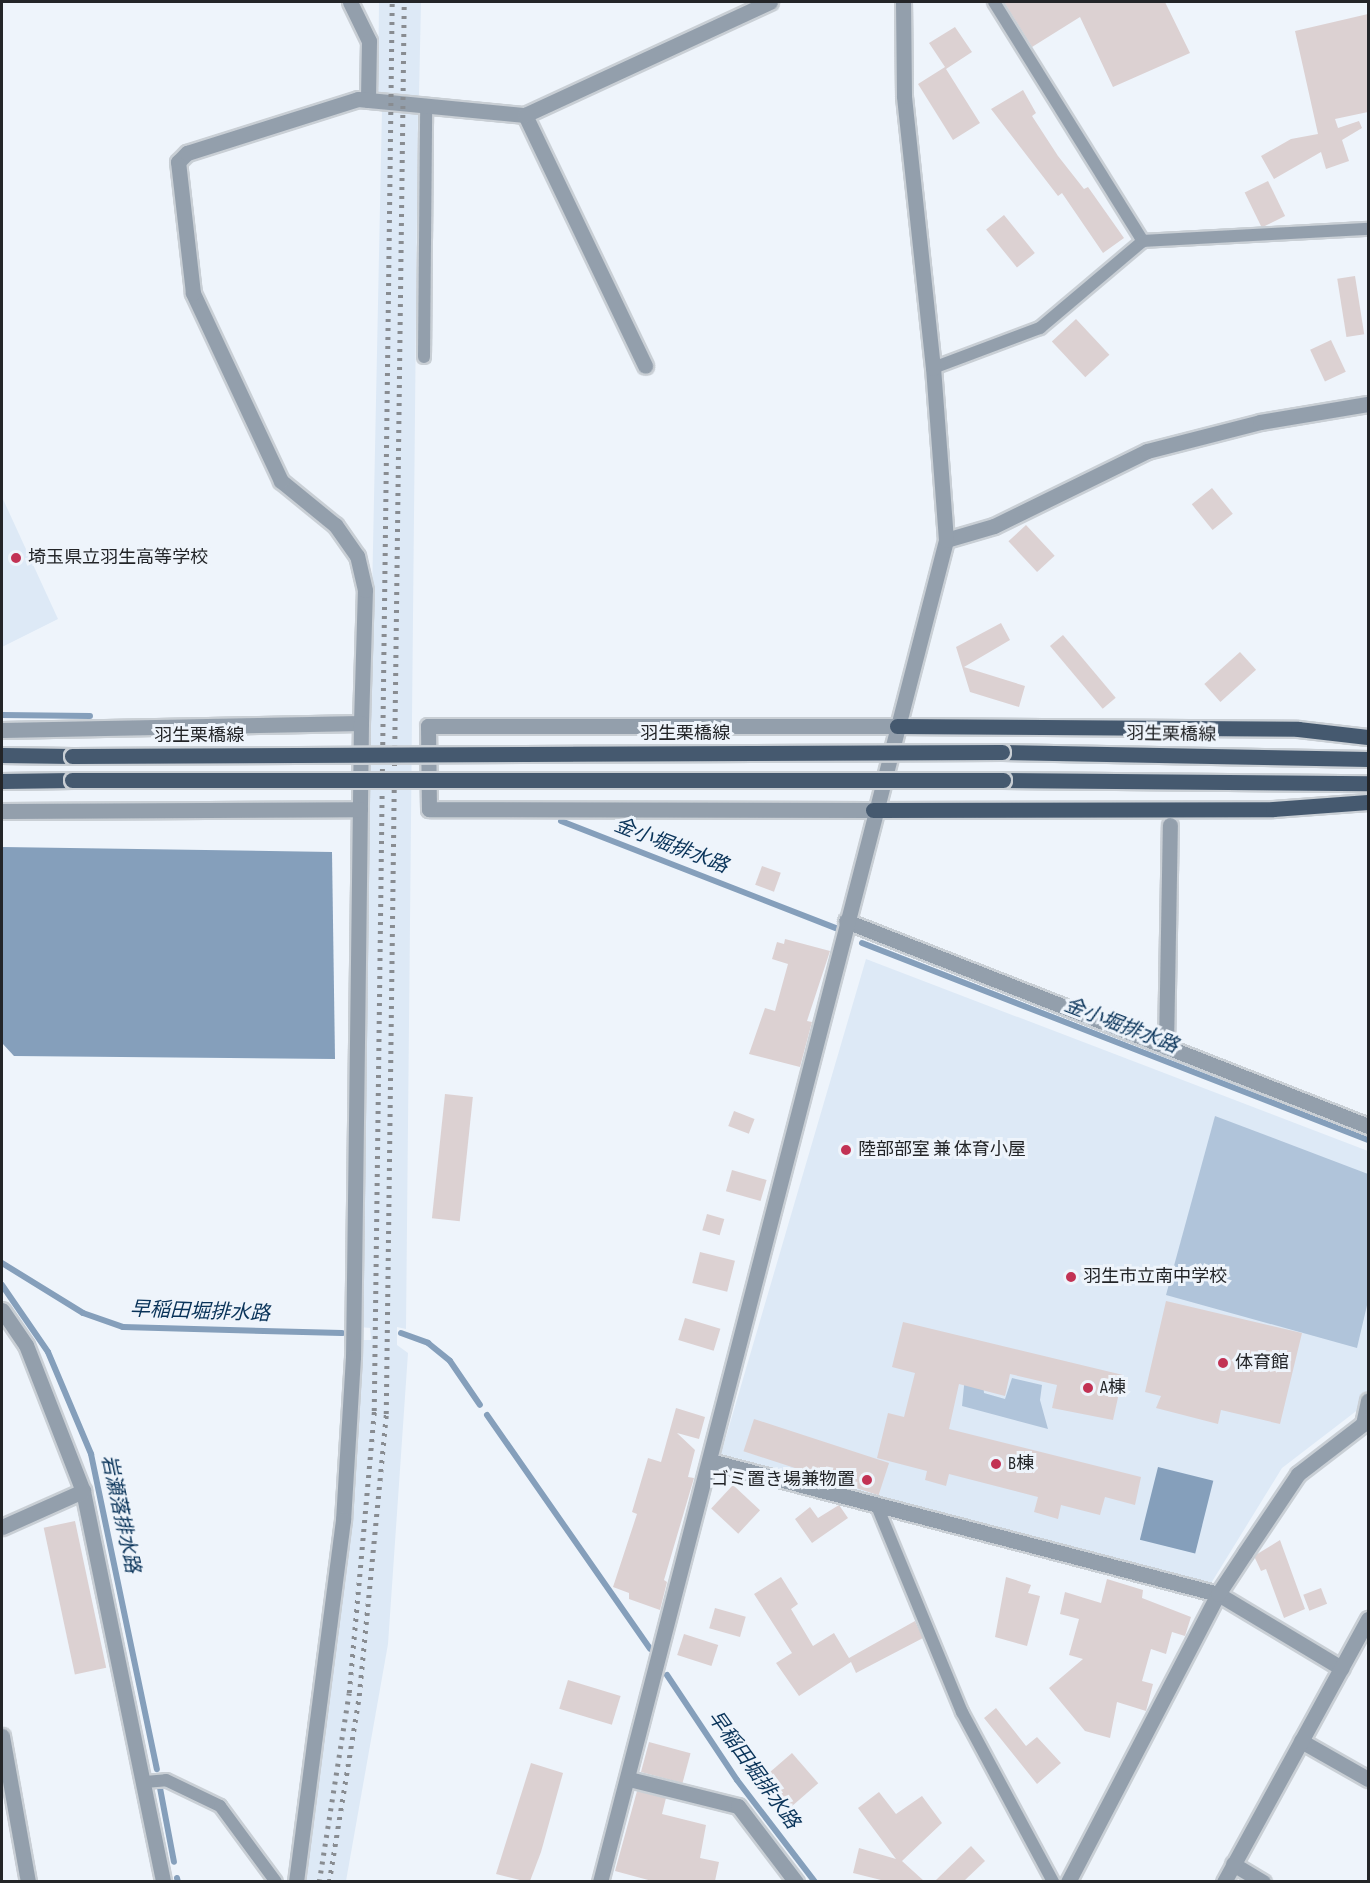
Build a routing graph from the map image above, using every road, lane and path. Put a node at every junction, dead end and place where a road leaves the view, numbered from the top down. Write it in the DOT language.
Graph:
graph roads {
  1 [pos="350,2"];
  2 [pos="770,2"];
  3 [pos="903,2"];
  4 [pos="994,2"];
  5 [pos="368,100"];
  6 [pos="426,105"];
  7 [pos="525,116"];
  8 [pos="1368,229"];
  9 [pos="1143,241"];
  10 [pos="424,357"];
  11 [pos="645,366"];
  12 [pos="933,368"];
  13 [pos="1368,404"];
  14 [pos="946,540"];
  15 [pos="361,723"];
  16 [pos="897,726"];
  17 [pos="2,730"];
  18 [pos="1368,737"];
  19 [pos="2,755"];
  20 [pos="1368,759"];
  21 [pos="2,781"];
  22 [pos="1368,783"];
  23 [pos="1368,802"];
  24 [pos="360,809"];
  25 [pos="873,810"];
  26 [pos="2,811"];
  27 [pos="1170,825"];
  28 [pos="846,921"];
  29 [pos="1166,1047"];
  30 [pos="1368,1126"];
  31 [pos="2,1310"];
  32 [pos="1368,1401"];
  33 [pos="1366,1422"];
  34 [pos="710,1461"];
  35 [pos="83,1491"];
  36 [pos="877,1506"];
  37 [pos="2,1527"];
  38 [pos="1218,1594"];
  39 [pos="1368,1619"];
  40 [pos="1341,1668"];
  41 [pos="2,1736"];
  42 [pos="1301,1741"];
  43 [pos="629,1779"];
  44 [pos="1368,1779"];
  45 [pos="145,1782"];
  46 [pos="1233,1864"];
  47 [pos="28,1881"];
  48 [pos="163,1881"];
  49 [pos="276,1881"];
  50 [pos="296,1881"];
  51 [pos="600,1881"];
  52 [pos="796,1881"];
  53 [pos="1053,1881"];
  54 [pos="1068,1881"];
  55 [pos="1224,1881"];
  56 [pos="1263,1881"];
  1 -- 5 [label="street"];
  2 -- 7 [label="street"];
  3 -- 12 [label="street"];
  4 -- 9 [label="lane"];
  5 -- 6 [label="street"];
  5 -- 15 [label="street"];
  6 -- 7 [label="street"];
  6 -- 10 [label="lane"];
  7 -- 11 [label="street"];
  8 -- 9 [label="lane"];
  9 -- 12 [label="lane"];
  12 -- 14 [label="street"];
  13 -- 14 [label="street"];
  14 -- 16 [label="street"];
  15 -- 17 [label="street"];
  15 -- 24 [label="street"];
  16 -- 18 [label="main road"];
  16 -- 25 [label="street"];
  16 -- 25 [label="street"];
  19 -- 20 [label="main road, 羽生栗橋線, bridge"];
  21 -- 22 [label="main road, bridge"];
  23 -- 25 [label="main road"];
  24 -- 26 [label="street"];
  24 -- 50 [label="street"];
  25 -- 28 [label="street"];
  27 -- 29 [label="street"];
  28 -- 29 [label="street"];
  28 -- 34 [label="street"];
  29 -- 30 [label="street"];
  31 -- 35 [label="street"];
  32 -- 33 [label="street"];
  33 -- 38 [label="street"];
  34 -- 36 [label="street"];
  34 -- 43 [label="street"];
  35 -- 37 [label="street"];
  35 -- 45 [label="street"];
  36 -- 38 [label="street"];
  36 -- 53 [label="lane"];
  38 -- 40 [label="street"];
  38 -- 54 [label="street"];
  39 -- 40 [label="street"];
  40 -- 42 [label="street"];
  41 -- 47 [label="street"];
  42 -- 44 [label="street"];
  42 -- 46 [label="street"];
  43 -- 51 [label="street"];
  43 -- 52 [label="street"];
  45 -- 48 [label="street"];
  45 -- 49 [label="lane"];
  46 -- 55 [label="street"];
  46 -- 56 [label="street"];
}
